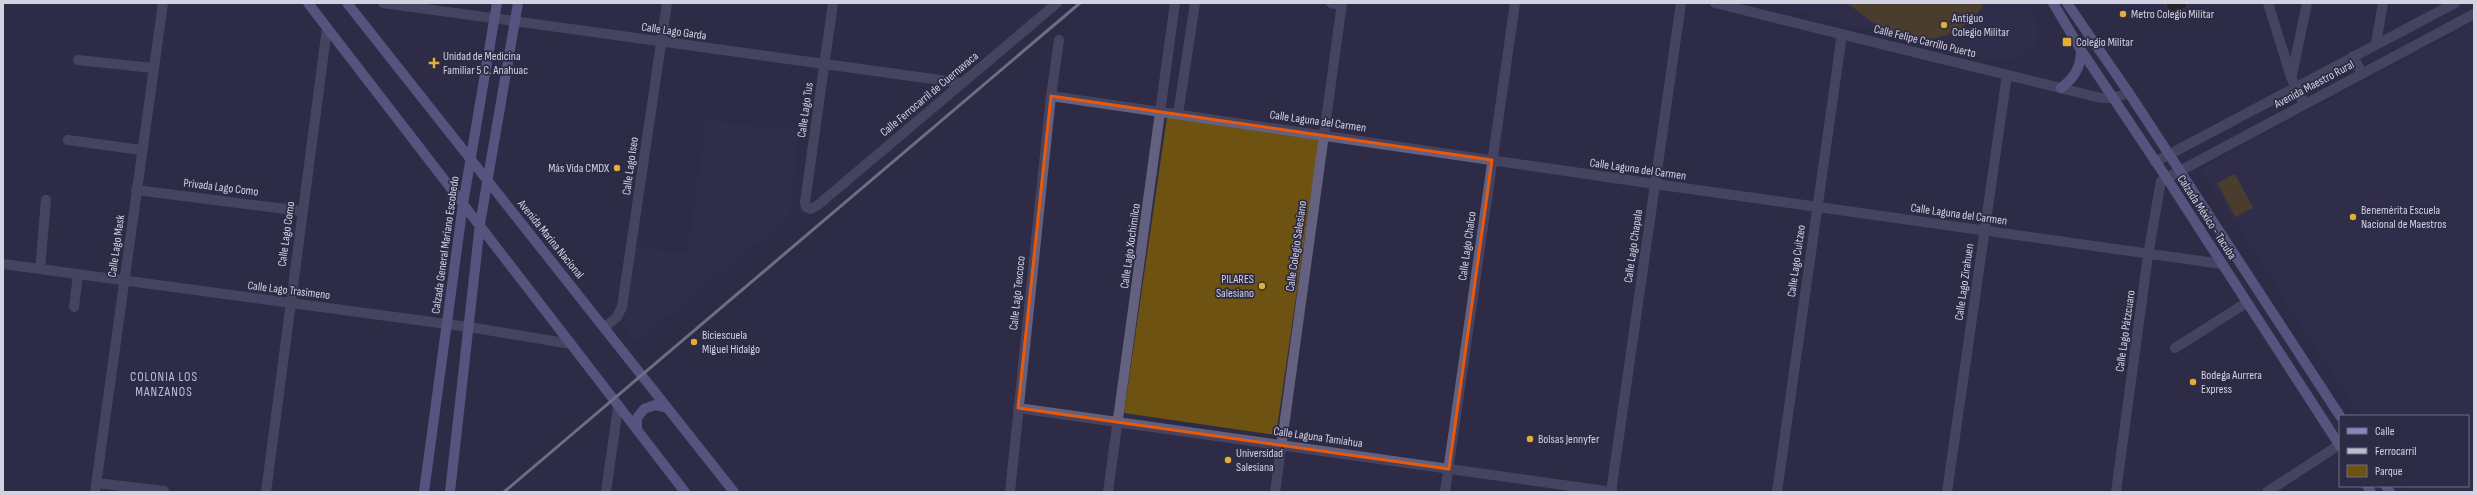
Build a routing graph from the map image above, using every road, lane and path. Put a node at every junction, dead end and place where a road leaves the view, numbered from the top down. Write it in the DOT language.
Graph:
graph roads {
  1 [pos="163,3"];
  2 [pos="308,3"];
  3 [pos="347,3"];
  4 [pos="383,3"];
  5 [pos="497,3"];
  6 [pos="518,3"];
  7 [pos="667,3"];
  8 [pos="833,3"];
  9 [pos="1057,3"];
  10 [pos="1175,3"];
  11 [pos="1195,3"];
  12 [pos="1331,3"];
  13 [pos="1515,3"];
  14 [pos="1681,3"];
  15 [pos="1714,3"];
  16 [pos="2053,3"];
  17 [pos="2067,3"];
  18 [pos="2268,3"];
  19 [pos="2307,3"];
  20 [pos="2383,3"];
  21 [pos="2455,3"];
  22 [pos="1342,4"];
  23 [pos="2474,14"];
  24 [pos="495,19"];
  25 [pos="515,22"];
  26 [pos="327,28"];
  27 [pos="1842,34"];
  28 [pos="1059,40"];
  29 [pos="661,42"];
  30 [pos="2376,43"];
  31 [pos="2081,50"];
  32 [pos="2353,56"];
  33 [pos="78,60"];
  34 [pos="825,66"];
  35 [pos="154,68"];
  36 [pos="2362,74"];
  37 [pos="2007,75"];
  38 [pos="2291,77"];
  39 [pos="962,83"];
  40 [pos="2296,86"];
  41 [pos="2061,88"];
  42 [pos="2129,93"];
  43 [pos="1051,96"];
  44 [pos="2113,98"];
  45 [pos="2304,104"];
  46 [pos="1162,111"];
  47 [pos="1178,114"];
  48 [pos="1324,135"];
  49 [pos="68,140"];
  50 [pos="142,150"];
  51 [pos="2168,155"];
  52 [pos="470,160"];
  53 [pos="1492,160"];
  54 [pos="2155,162"];
  55 [pos="2178,171"];
  56 [pos="2166,177"];
  57 [pos="487,180"];
  58 [pos="1655,184"];
  59 [pos="136,190"];
  60 [pos="46,200"];
  61 [pos="463,204"];
  62 [pos="818,205"];
  63 [pos="1817,207"];
  64 [pos="302,211"];
  65 [pos="480,224"];
  66 [pos="1984,231"];
  67 [pos="2148,255"];
  68 [pos="3,264"];
  69 [pos="2222,264"];
  70 [pos="40,269"];
  71 [pos="78,275"];
  72 [pos="124,282"];
  73 [pos="2246,302"];
  74 [pos="290,303"];
  75 [pos="74,307"];
  76 [pos="448,324"];
  77 [pos="605,326"];
  78 [pos="469,327"];
  79 [pos="571,344"];
  80 [pos="2175,348"];
  81 [pos="652,388"];
  82 [pos="667,408"];
  83 [pos="1018,408"];
  84 [pos="620,409"];
  85 [pos="2339,415"];
  86 [pos="1119,422"];
  87 [pos="637,430"];
  88 [pos="2339,443"];
  89 [pos="1282,446"];
  90 [pos="2339,446"];
  91 [pos="1448,469"];
  92 [pos="96,487"];
  93 [pos="164,491"];
  94 [pos="266,492"];
  95 [pos="424,492"];
  96 [pos="450,492"];
  97 [pos="606,492"];
  98 [pos="685,492"];
  99 [pos="734,492"];
  100 [pos="1010,492"];
  101 [pos="1108,492"];
  102 [pos="1275,492"];
  103 [pos="1445,492"];
  104 [pos="1612,492"];
  105 [pos="1777,492"];
  106 [pos="1947,492"];
  107 [pos="2116,492"];
  108 [pos="2267,492"];
  1 -- 35 [label="street, Calle Lago Mask"];
  2 -- 26 [label="main road"];
  3 -- 52 [label="main road, Avenida Marina Nacional"];
  4 -- 24 [label="street, Calle Lago Garda"];
  5 -- 24 [label="main road, Calzada General Mariano Escobedo"];
  6 -- 25 [label="main road"];
  7 -- 29 [label="street, Calle Lago Iseo"];
  8 -- 34 [label="street, Calle Lago Tus"];
  9 -- 39 [label="street, Calle Ferrocarril de Cuernavaca"];
  10 -- 46 [label="street, Calle Lago Xochimilco"];
  11 -- 47 [label="street"];
  12 -- 22 [label="street"];
  13 -- 53 [label="street, Calle Lago Chalco"];
  14 -- 58 [label="street, Calle Lago Chapala"];
  15 -- 27 [label="street, Calle Felipe Carrillo Puerto"];
  16 -- 31 [label="main road, Calzada México - Tacuba"];
  17 -- 42 [label="main road, Calzada México - Tacuba"];
  18 -- 38 [label="street"];
  19 -- 38 [label="street"];
  20 -- 30 [label="street"];
  21 -- 30 [label="street, Avenida Maestro Rural"];
  22 -- 48 [label="street, Calle Colegio Salesiano"];
  23 -- 36 [label="street, Avenida Maestro Rural"];
  24 -- 25 [label="street, Calle Lago Garda"];
  24 -- 52 [label="main road, Calzada General Mariano Escobedo"];
  25 -- 29 [label="street, Calle Lago Garda"];
  25 -- 57 [label="main road"];
  26 -- 61 [label="main road"];
  26 -- 64 [label="street, Calle Lago Como"];
  27 -- 37 [label="street, Calle Felipe Carrillo Puerto"];
  27 -- 63 [label="street, Calle Lago Cuitzeo"];
  28 -- 43 [label="street, Calle Lago Texcoco"];
  29 -- 34 [label="street, Calle Lago Garda"];
  29 -- 77 [label="street, Calle Lago Iseo"];
  30 -- 32 [label="street, Avenida Maestro Rural"];
  31 -- 41 [label="main road"];
  31 -- 44 [label="main road, Calzada México - Tacuba"];
  32 -- 36 [label="street"];
  32 -- 40 [label="street, Avenida Maestro Rural"];
  33 -- 35 [label="street"];
  34 -- 39 [label="street, Calle Lago Garda"];
  34 -- 62 [label="street, Calle Lago Tus"];
  35 -- 50 [label="street, Calle Lago Mask"];
  36 -- 45 [label="street, Avenida Maestro Rural"];
  37 -- 41 [label="street, Calle Felipe Carrillo Puerto"];
  37 -- 66 [label="street, Calle Lago Zirahuen"];
  38 -- 40 [label="street"];
  39 -- 62 [label="street, Calle Ferrocarril de Cuernavaca"];
  40 -- 45 [label="street"];
  40 -- 51 [label="street, Avenida Maestro Rural"];
  41 -- 44 [label="street, Calle Felipe Carrillo Puerto"];
  42 -- 44 [label="street, Calle Felipe Carrillo Puerto"];
  42 -- 51 [label="main road, Calzada México - Tacuba"];
  43 -- 46 [label="street, Calle Laguna del Carmen"];
  43 -- 83 [label="street, Calle Lago Texcoco"];
  44 -- 54 [label="main road, Calzada México - Tacuba"];
  45 -- 55 [label="street, Avenida Maestro Rural"];
  46 -- 47 [label="street, Calle Laguna del Carmen"];
  46 -- 86 [label="street, Calle Lago Xochimilco"];
  47 -- 48 [label="street, Calle Laguna del Carmen"];
  48 -- 53 [label="street, Calle Laguna del Carmen"];
  48 -- 89 [label="street, Calle Colegio Salesiano"];
  49 -- 50 [label="street"];
  50 -- 59 [label="street, Calle Lago Mask"];
  51 -- 54 [label="street, Avenida Maestro Rural"];
  51 -- 55 [label="main road, Calzada México - Tacuba"];
  52 -- 57 [label="main road, Avenida Marina Nacional"];
  52 -- 61 [label="main road, Calzada General Mariano Escobedo"];
  53 -- 58 [label="street, Calle Laguna del Carmen"];
  53 -- 91 [label="street, Calle Lago Chalco"];
  54 -- 56 [label="main road, Calzada México - Tacuba"];
  55 -- 56 [label="street, Avenida Maestro Rural"];
  55 -- 85 [label="main road, Calzada México - Tacuba"];
  56 -- 67 [label="street, Calle Lago Pátzcuaro"];
  56 -- 69 [label="main road, Calzada México - Tacuba"];
  57 -- 65 [label="main road"];
  57 -- 77 [label="main road, Avenida Marina Nacional"];
  58 -- 63 [label="street, Calle Laguna del Carmen"];
  58 -- 104 [label="street, Calle Lago Chapala"];
  59 -- 64 [label="street, Privada Lago Como"];
  59 -- 72 [label="street, Calle Lago Mask"];
  60 -- 70 [label="street"];
  61 -- 65 [label="main road"];
  61 -- 76 [label="main road, Calzada General Mariano Escobedo"];
  63 -- 66 [label="street, Calle Laguna del Carmen"];
  63 -- 105 [label="street, Calle Lago Cuitzeo"];
  64 -- 74 [label="street, Calle Lago Como"];
  65 -- 78 [label="main road"];
  65 -- 79 [label="main road"];
  66 -- 67 [label="street, Calle Laguna del Carmen"];
  66 -- 106 [label="street, Calle Lago Zirahuen"];
  67 -- 69 [label="street, Calle Laguna del Carmen"];
  67 -- 107 [label="street, Calle Lago Pátzcuaro"];
  68 -- 70 [label="street, Calle Lago Trasimeno"];
  69 -- 73 [label="main road, Calzada México - Tacuba"];
  70 -- 71 [label="street, Calle Lago Trasimeno"];
  71 -- 72 [label="street, Calle Lago Trasimeno"];
  71 -- 75 [label="street"];
  72 -- 74 [label="street, Calle Lago Trasimeno"];
  72 -- 92 [label="street, Calle Lago Mask"];
  73 -- 80 [label="street"];
  73 -- 88 [label="main road, Calzada México - Tacuba"];
  74 -- 76 [label="street, Calle Lago Trasimeno"];
  74 -- 94 [label="street, Calle Lago Como"];
  76 -- 78 [label="street, Calle Lago Trasimeno"];
  76 -- 95 [label="main road, Calzada General Mariano Escobedo"];
  77 -- 81 [label="main road, Avenida Marina Nacional"];
  78 -- 79 [label="street, Calle Lago Trasimeno"];
  78 -- 96 [label="main road"];
  79 -- 84 [label="main road"];
  81 -- 82 [label="main road, Avenida Marina Nacional"];
  81 -- 84 [label="main road"];
  82 -- 87 [label="main road"];
  82 -- 99 [label="main road, Avenida Marina Nacional"];
  83 -- 86 [label="street, Calle Laguna Tamiahua"];
  83 -- 100 [label="street, Calle Lago Texcoco"];
  84 -- 87 [label="main road"];
  84 -- 97 [label="street"];
  86 -- 89 [label="street, Calle Laguna Tamiahua"];
  86 -- 101 [label="street, Calle Lago Xochimilco"];
  87 -- 98 [label="main road"];
  89 -- 91 [label="street, Calle Laguna Tamiahua"];
  89 -- 102 [label="street, Calle Colegio Salesiano"];
  90 -- 108 [label="street"];
  91 -- 103 [label="street, Calle Lago Chalco"];
  91 -- 104 [label="street, Calle Laguna Tamiahua"];
  92 -- 93 [label="street"];
}
